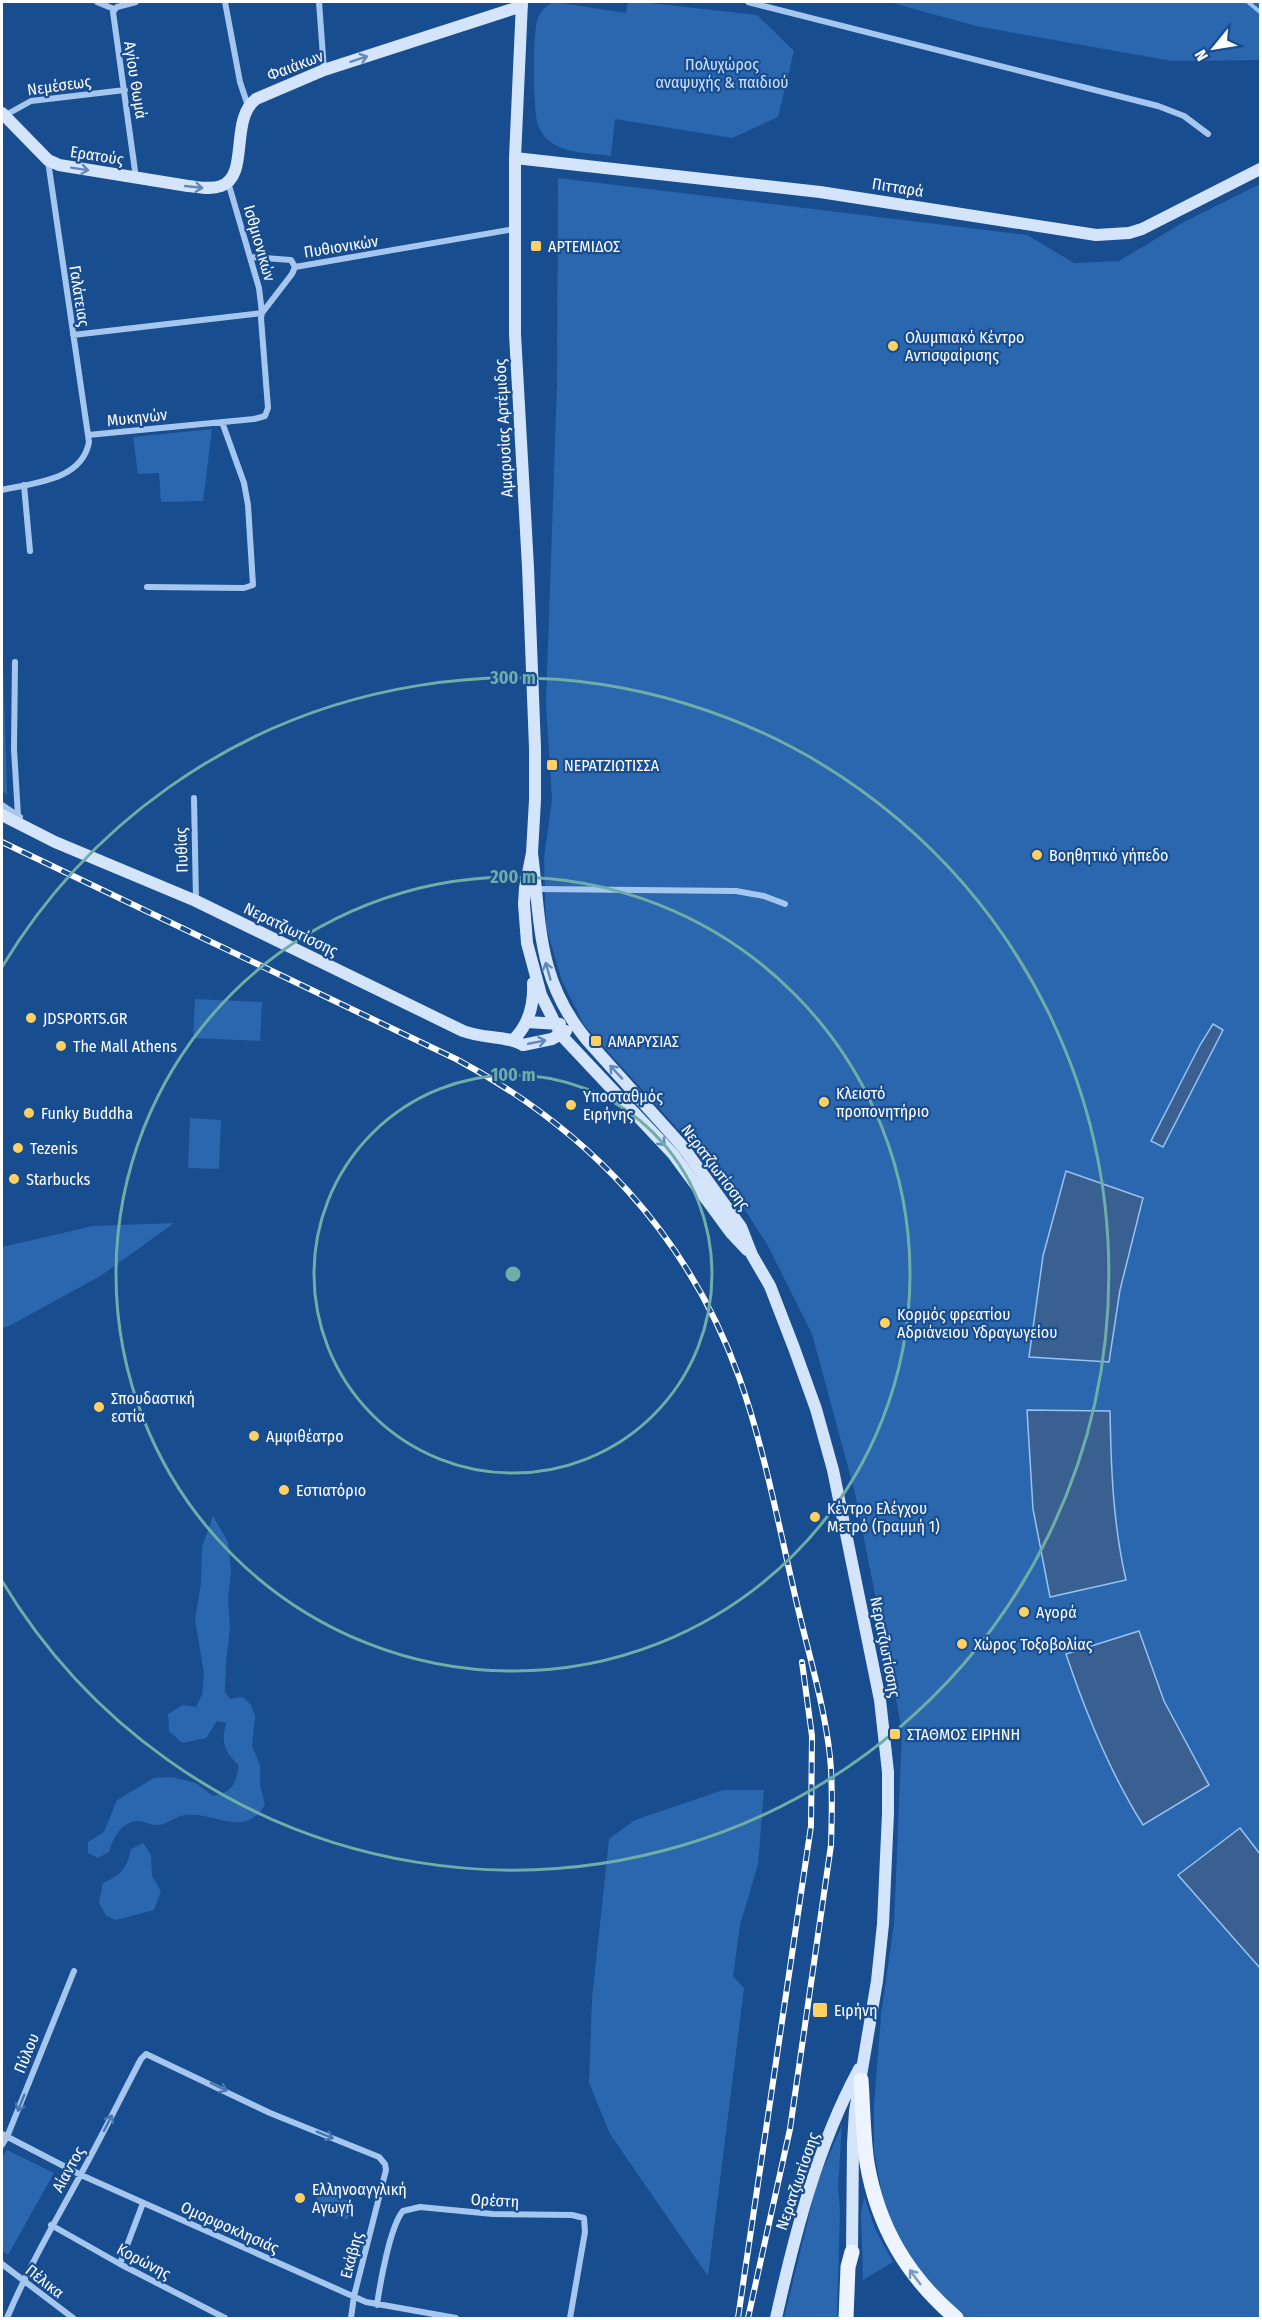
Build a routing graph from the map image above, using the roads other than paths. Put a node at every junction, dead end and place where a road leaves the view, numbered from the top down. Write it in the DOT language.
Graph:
graph roads {
  1 [pos="97,2"];
  2 [pos="136,2"];
  3 [pos="225,2"];
  4 [pos="319,2"];
  5 [pos="748,2"];
  6 [pos="522,4"];
  7 [pos="114,9"];
  8 [pos="324,70"];
  9 [pos="124,90"];
  10 [pos="248,106"];
  11 [pos="2,115"];
  12 [pos="1208,134"];
  13 [pos="515,158"];
  14 [pos="48,160"];
  15 [pos="1260,169"];
  16 [pos="136,178"];
  17 [pos="228,182"];
  18 [pos="514,229"];
  19 [pos="250,257"];
  20 [pos="295,267"];
  21 [pos="262,313"];
  22 [pos="73,335"];
  23 [pos="222,422"];
  24 [pos="88,435"];
  25 [pos="24,485"];
  26 [pos="2,490"];
  27 [pos="30,551"];
  28 [pos="147,587"];
  29 [pos="15,662"];
  30 [pos="194,798"];
  31 [pos="2,805"];
  32 [pos="2,815"];
  33 [pos="18,816"];
  34 [pos="55,842"];
  35 [pos="532,853"];
  36 [pos="537,889"];
  37 [pos="196,900"];
  38 [pos="784,904"];
  39 [pos="525,932"];
  40 [pos="532,969"];
  41 [pos="527,1022"];
  42 [pos="554,1024"];
  43 [pos="573,1024"];
  44 [pos="561,1035"];
  45 [pos="514,1039"];
  46 [pos="753,1255"];
  47 [pos="74,1971"];
  48 [pos="864,2060"];
  49 [pos="861,2080"];
  50 [pos="4,2135"];
  51 [pos="2,2145"];
  52 [pos="385,2164"];
  53 [pos="81,2175"];
  54 [pos="143,2203"];
  55 [pos="51,2225"];
  56 [pos="852,2252"];
  57 [pos="2,2264"];
  58 [pos="120,2264"];
  59 [pos="23,2280"];
  60 [pos="354,2296"];
  61 [pos="377,2305"];
  62 [pos="8,2319"];
  63 [pos="73,2319"];
  64 [pos="225,2319"];
  65 [pos="351,2319"];
  66 [pos="456,2319"];
  67 [pos="570,2319"];
  68 [pos="776,2319"];
  69 [pos="846,2319"];
  70 [pos="856,2319"];
  71 [pos="956,2319"];
  1 -- 7 [label="street"];
  2 -- 7 [label="street"];
  3 -- 10 [label="street"];
  4 -- 8 [label="street"];
  5 -- 12 [label="street"];
  8 -- 6 [label="main road, Φαιάκων, one-way"];
  6 -- 13 [label="main road, Αμαρυσίας Αρτέμιδος"];
  7 -- 9 [label="street, Αγίου Θωμά"];
  8 -- 10 [label="main road, Φαιάκων"];
  9 -- 11 [label="street, Νεμέσεως"];
  9 -- 16 [label="street, Αγίου Θωμά"];
  10 -- 17 [label="main road"];
  11 -- 14 [label="main road, Ερατούς"];
  13 -- 15 [label="main road, Πιτταρά"];
  13 -- 18 [label="main road, Αμαρυσίας Αρτέμιδος"];
  14 -- 16 [label="main road, Ερατούς, one-way"];
  14 -- 22 [label="street, Γαλάτειας"];
  16 -- 17 [label="main road, one-way"];
  17 -- 19 [label="street, Ισθμιονικών"];
  18 -- 20 [label="street, Πυθιονικών"];
  18 -- 35 [label="main road, Αμαρυσίας Αρτέμιδος"];
  19 -- 20 [label="street"];
  19 -- 21 [label="street, Ισθμιονικών"];
  20 -- 21 [label="street, Πυθιονικών"];
  21 -- 22 [label="street"];
  21 -- 23 [label="street, Μυκηνών"];
  22 -- 24 [label="street, Γαλάτειας"];
  23 -- 24 [label="street, Μυκηνών"];
  23 -- 28 [label="street"];
  24 -- 25 [label="street, Μυκηνών"];
  25 -- 26 [label="street, Μυκηνών"];
  25 -- 27 [label="street"];
  29 -- 33 [label="street"];
  30 -- 37 [label="street, Πυθίας"];
  31 -- 33 [label="street, Νερατζιωτίσσης"];
  32 -- 34 [label="main road, Νερατζιωτίσσης"];
  33 -- 34 [label="street, Νερατζιωτίσσης"];
  34 -- 37 [label="main road, Νερατζιωτίσσης"];
  35 -- 36 [label="main road, Αμαρυσίας Αρτέμιδος"];
  35 -- 39 [label="main road, Αμαρυσίας Αρτέμιδος"];
  36 -- 38 [label="street"];
  43 -- 36 [label="main road, Αμαρυσίας Αρτέμιδος, one-way"];
  37 -- 45 [label="main road, Νερατζιωτίσσης"];
  39 -- 40 [label="main road, Νερατζιωτίσσης"];
  40 -- 41 [label="main road"];
  40 -- 42 [label="main road, Νερατζιωτίσσης"];
  41 -- 42 [label="main road"];
  41 -- 45 [label="main road"];
  42 -- 43 [label="main road"];
  42 -- 44 [label="main road, Νερατζιωτίσσης"];
  43 -- 44 [label="main road, Νερατζιωτίσσης"];
  46 -- 43 [label="main road, Νερατζιωτίσσης, one-way"];
  45 -- 44 [label="main road, Νερατζιωτίσσης, one-way"];
  44 -- 46 [label="main road, Νερατζιωτίσσης, one-way"];
  46 -- 48 [label="main road, Νερατζιωτίσσης"];
  47 -- 50 [label="street, Πύλου, one-way"];
  48 -- 49 [label="main road, Νερατζιωτίσσης"];
  48 -- 68 [label="main road, Νερατζιωτίσσης"];
  49 -- 56 [label="main road, Νερατζιωτίσσης"];
  71 -- 49 [label="main road, one-way"];
  50 -- 51 [label="street, Πύλου"];
  50 -- 53 [label="street, Ομορφοκλησιάς"];
  53 -- 52 [label="street, Αίαντος, one-way"];
  52 -- 60 [label="street, Εκάβης"];
  53 -- 54 [label="street, Ομορφοκλησιάς"];
  53 -- 55 [label="street, Αίαντος"];
  54 -- 58 [label="street"];
  54 -- 60 [label="street, Ομορφοκλησιάς"];
  55 -- 58 [label="street, Κορώνης"];
  55 -- 59 [label="street, Αίαντος"];
  56 -- 69 [label="main road"];
  56 -- 70 [label="main road"];
  57 -- 59 [label="street, Πέλικα"];
  58 -- 64 [label="street, Κορώνης"];
  59 -- 62 [label="street, Αίαντος"];
  59 -- 63 [label="street, Πέλικα"];
  60 -- 61 [label="street, Ομορφοκλησιάς"];
  60 -- 65 [label="street, Εκάβης"];
  61 -- 66 [label="street, Ομορφοκλησιάς"];
  61 -- 67 [label="street, Ορέστη"];
}
